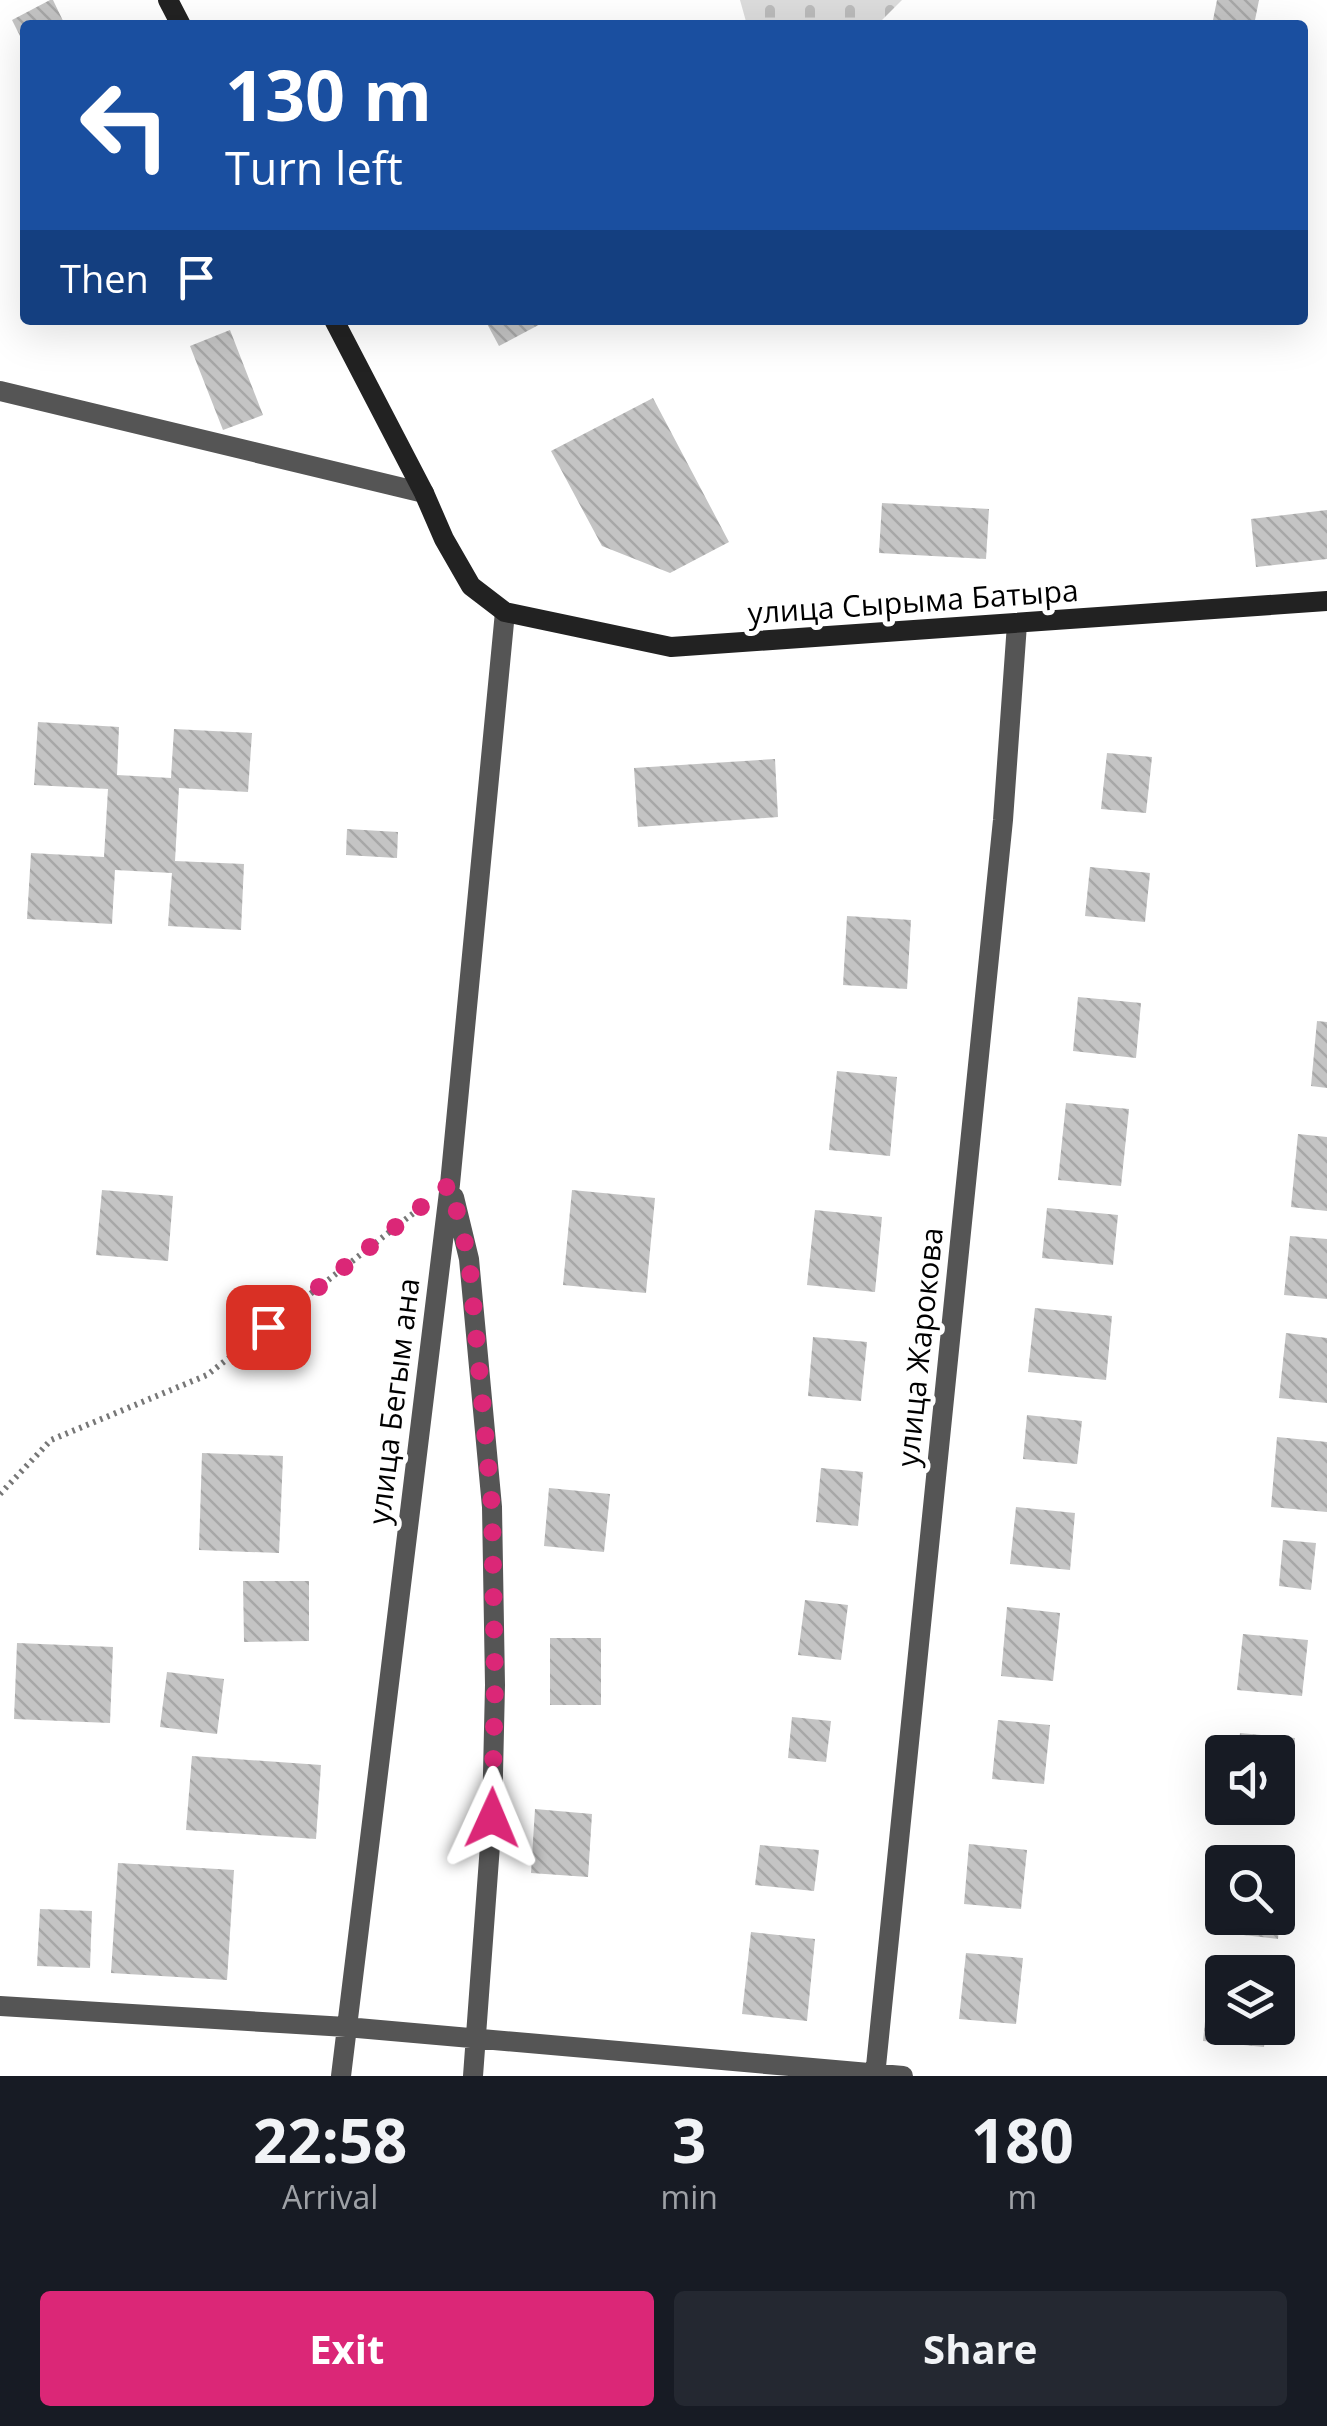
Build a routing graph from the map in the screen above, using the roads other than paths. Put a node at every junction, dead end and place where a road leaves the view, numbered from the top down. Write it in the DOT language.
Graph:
graph roads {
  1 [pos="337,325"];
  2 [pos="0,391"];
  3 [pos="424,493"];
  4 [pos="1327,601"];
  5 [pos="505,612"];
  6 [pos="1017,624"];
  7 [pos="450,1184"];
  8 [pos="0,2006"];
  9 [pos="346,2028"];
  10 [pos="475,2038"];
  11 [pos="875,2075"];
  12 [pos="341,2076"];
  13 [pos="474,2076"];
  14 [pos="903,2076"];
  1 -- 3 [label="street"];
  2 -- 3 [label="street"];
  3 -- 5 [label="street"];
  4 -- 6 [label="street, улица Сырыма Батыра"];
  5 -- 6 [label="street, улица Сырыма Батыра"];
  5 -- 7 [label="street, улица Бегым ана"];
  6 -- 11 [label="street, улица Жарокова"];
  7 -- 9 [label="street, улица Бегым ана"];
  7 -- 10 [label="street"];
  8 -- 9 [label="street"];
  9 -- 10 [label="street"];
  9 -- 12 [label="street, улица Бегым ана"];
  10 -- 11 [label="street"];
  10 -- 13 [label="street"];
  11 -- 14 [label="street"];
}
